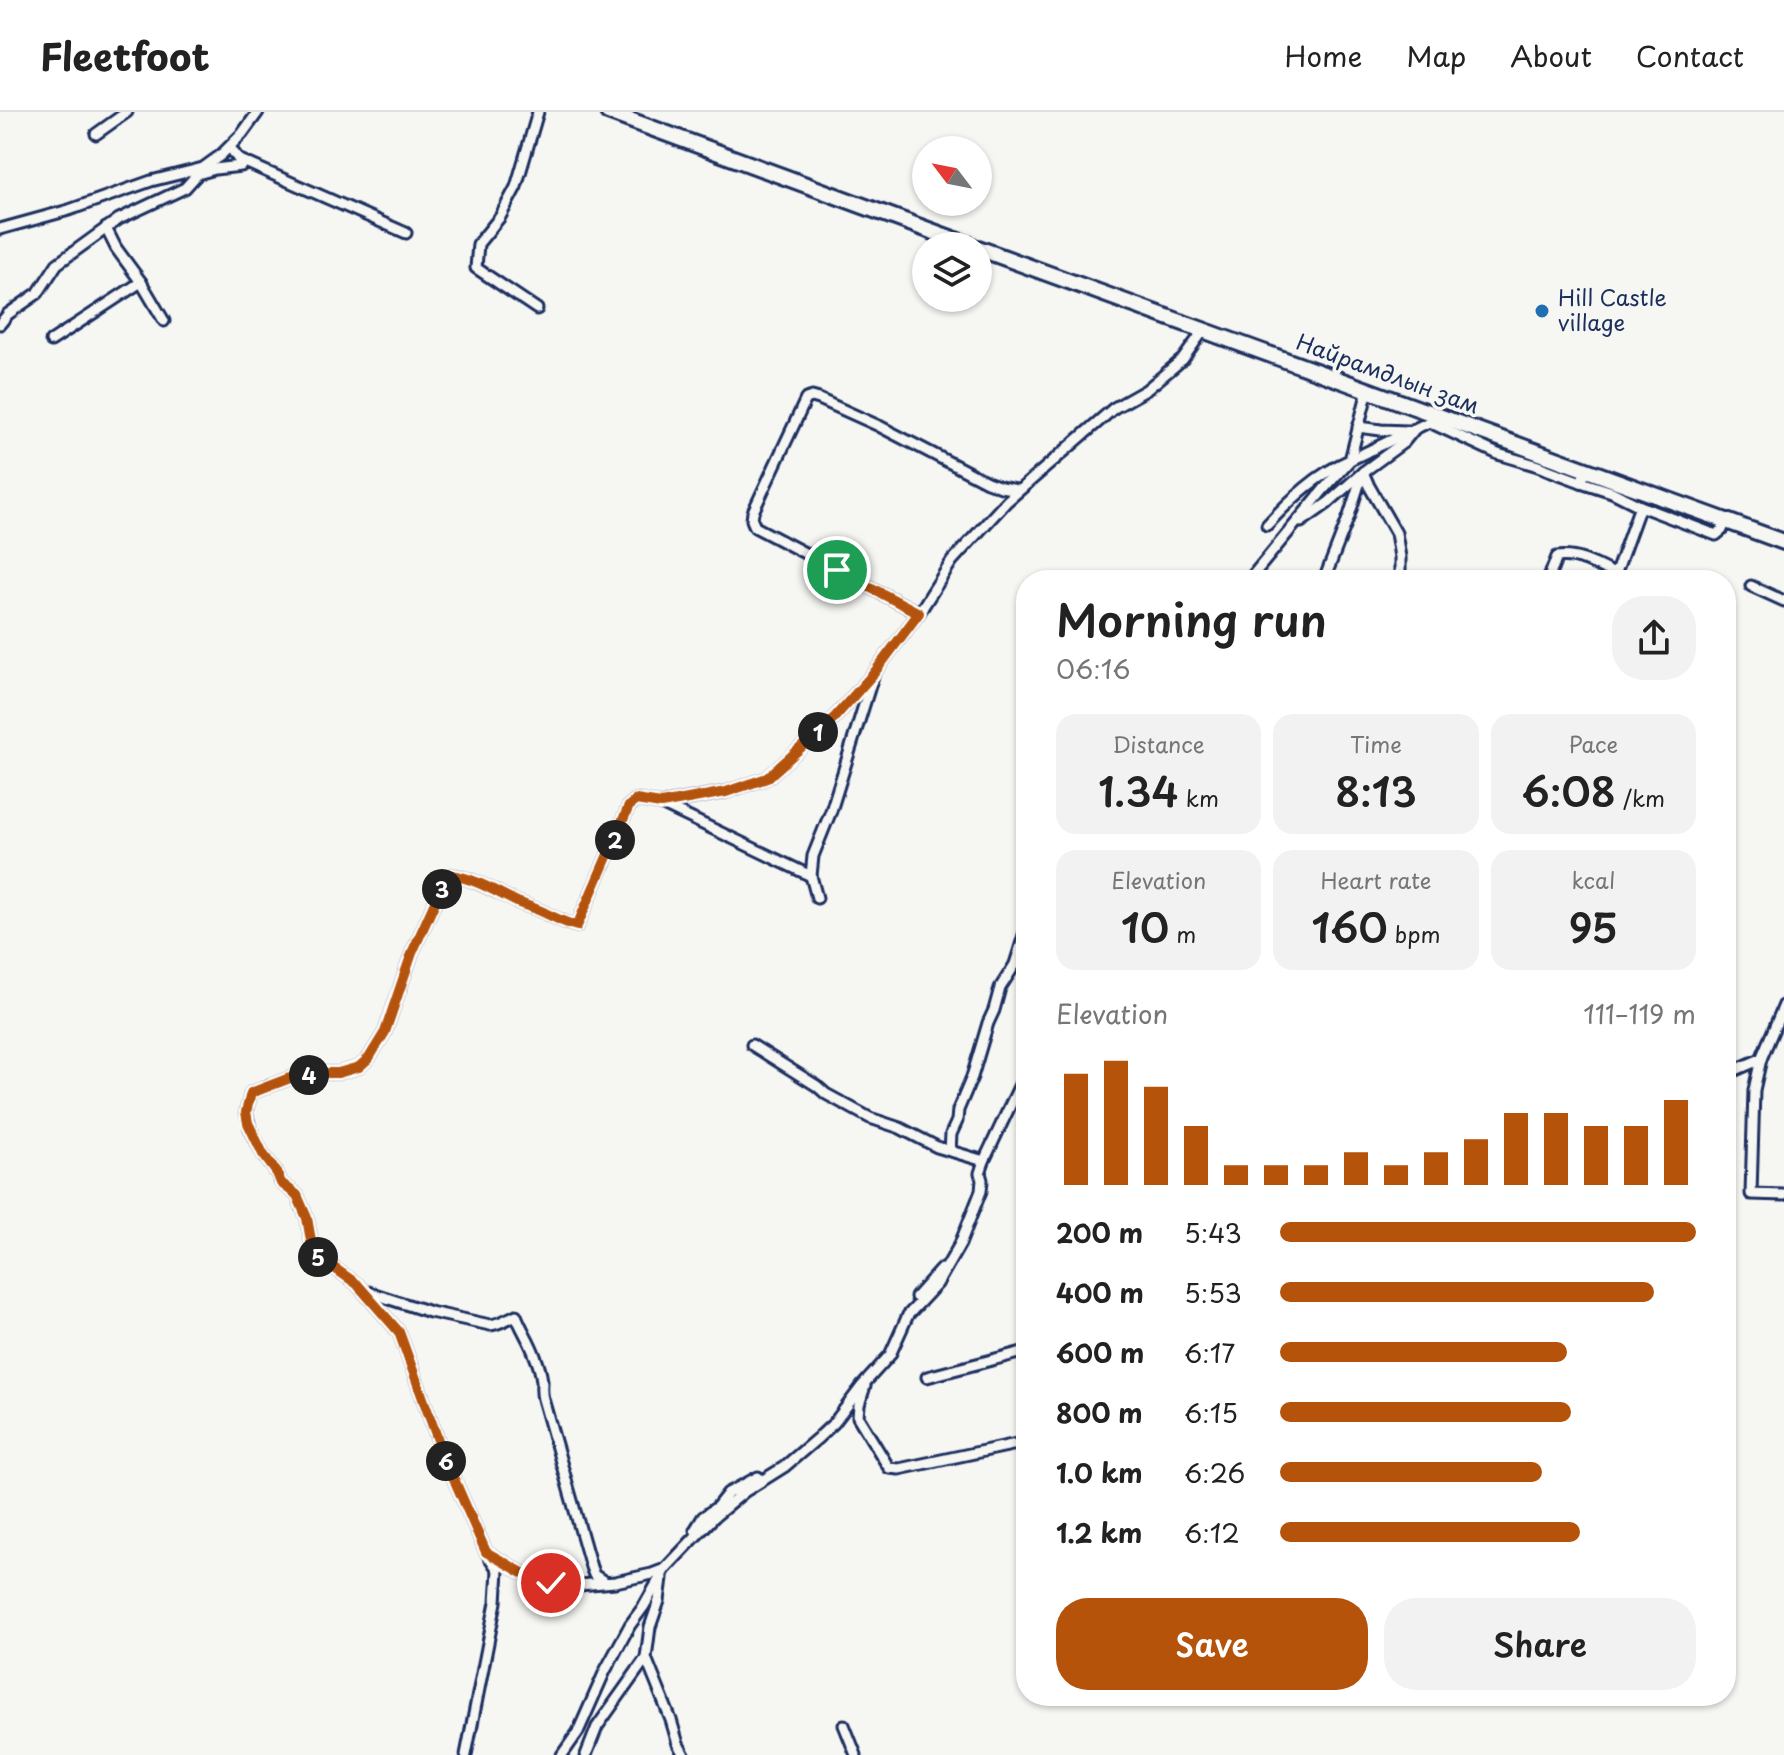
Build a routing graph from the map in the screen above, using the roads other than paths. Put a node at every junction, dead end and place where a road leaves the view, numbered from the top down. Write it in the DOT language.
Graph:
graph roads {
  1 [pos="127,112"];
  2 [pos="258,112"];
  3 [pos="538,112"];
  4 [pos="608,112"];
  5 [pos="96,134"];
  6 [pos="230,147"];
  7 [pos="241,166"];
  8 [pos="200,171"];
  9 [pos="106,228"];
  10 [pos="0,229"];
  11 [pos="934,232"];
  12 [pos="406,233"];
  13 [pos="992,253"];
  14 [pos="141,282"];
  15 [pos="537,309"];
  16 [pos="164,321"];
  17 [pos="0,324"];
  18 [pos="1203,331"];
  19 [pos="51,341"];
  20 [pos="1368,390"];
  21 [pos="1433,419"];
  22 [pos="1358,427"];
  23 [pos="1412,430"];
  24 [pos="1350,460"];
  25 [pos="1363,472"];
  26 [pos="1584,475"];
  27 [pos="1017,490"];
  28 [pos="1640,506"];
  29 [pos="1726,521"];
  30 [pos="1267,525"];
  31 [pos="1294,526"];
  32 [pos="1784,542"];
  33 [pos="1257,570"];
  34 [pos="1328,570"];
  35 [pos="1400,570"];
  36 [pos="1552,570"];
  37 [pos="1602,570"];
  38 [pos="1617,570"];
  39 [pos="1751,586"];
  40 [pos="1784,601"];
  41 [pos="919,613"];
  42 [pos="874,673"];
  43 [pos="661,804"];
  44 [pos="811,876"];
  45 [pos="817,898"];
  46 [pos="1016,960"];
  47 [pos="1014,966"];
  48 [pos="1784,1005"];
  49 [pos="752,1045"];
  50 [pos="1761,1059"];
  51 [pos="1736,1070"];
  52 [pos="1016,1093"];
  53 [pos="950,1151"];
  54 [pos="984,1161"];
  55 [pos="1784,1195"];
  56 [pos="365,1291"];
  57 [pos="1016,1354"];
  58 [pos="927,1377"];
  59 [pos="865,1383"];
  60 [pos="1016,1444"];
  61 [pos="486,1552"];
  62 [pos="664,1572"];
  63 [pos="605,1583"];
  64 [pos="646,1658"];
  65 [pos="844,1725"];
  66 [pos="466,1755"];
  67 [pos="562,1755"];
  68 [pos="586,1755"];
  69 [pos="684,1755"];
  70 [pos="856,1755"];
  1 -- 5 [label="street"];
  2 -- 6 [label="street"];
  3 -- 15 [label="street"];
  4 -- 11 [label="main road"];
  6 -- 8 [label="street"];
  6 -- 12 [label="street"];
  7 -- 8 [label="street"];
  8 -- 9 [label="street"];
  8 -- 10 [label="street"];
  9 -- 14 [label="street"];
  9 -- 17 [label="street"];
  13 -- 18 [label="main road, Найрамдлын зам"];
  14 -- 16 [label="street"];
  14 -- 19 [label="street"];
  18 -- 20 [label="main road, Найрамдлын зам"];
  18 -- 27 [label="street"];
  20 -- 21 [label="main road, Найрамдлын зам"];
  20 -- 22 [label="street"];
  21 -- 23 [label="street"];
  21 -- 26 [label="main road, Найрамдлын зам"];
  22 -- 23 [label="street"];
  22 -- 24 [label="street"];
  23 -- 24 [label="street"];
  23 -- 25 [label="street"];
  24 -- 30 [label="street"];
  24 -- 31 [label="street"];
  25 -- 31 [label="street"];
  25 -- 34 [label="street"];
  25 -- 35 [label="street"];
  26 -- 28 [label="street"];
  26 -- 29 [label="main road, Найрамдлын зам"];
  27 -- 41 [label="street"];
  27 -- 41 [label="street"];
  28 -- 29 [label="street"];
  28 -- 38 [label="street"];
  29 -- 32 [label="main road, Найрамдлын зам"];
  31 -- 33 [label="street"];
  36 -- 37 [label="street"];
  39 -- 40 [label="street"];
  41 -- 42 [label="street"];
  42 -- 43 [label="street"];
  42 -- 44 [label="street"];
  43 -- 44 [label="street"];
  43 -- 56 [label="street"];
  44 -- 45 [label="street"];
  46 -- 47 [label="street"];
  47 -- 53 [label="street"];
  48 -- 50 [label="street"];
  49 -- 53 [label="street"];
  50 -- 51 [label="street"];
  50 -- 55 [label="street"];
  52 -- 54 [label="street"];
  53 -- 54 [label="street"];
  54 -- 59 [label="street"];
  56 -- 61 [label="street"];
  56 -- 63 [label="street"];
  57 -- 58 [label="street"];
  59 -- 60 [label="street"];
  59 -- 62 [label="street"];
  61 -- 63 [label="street"];
  61 -- 66 [label="street"];
  62 -- 63 [label="street"];
  62 -- 64 [label="street"];
  62 -- 67 [label="street"];
  64 -- 68 [label="street"];
  64 -- 69 [label="street"];
  65 -- 70 [label="street"];
}
